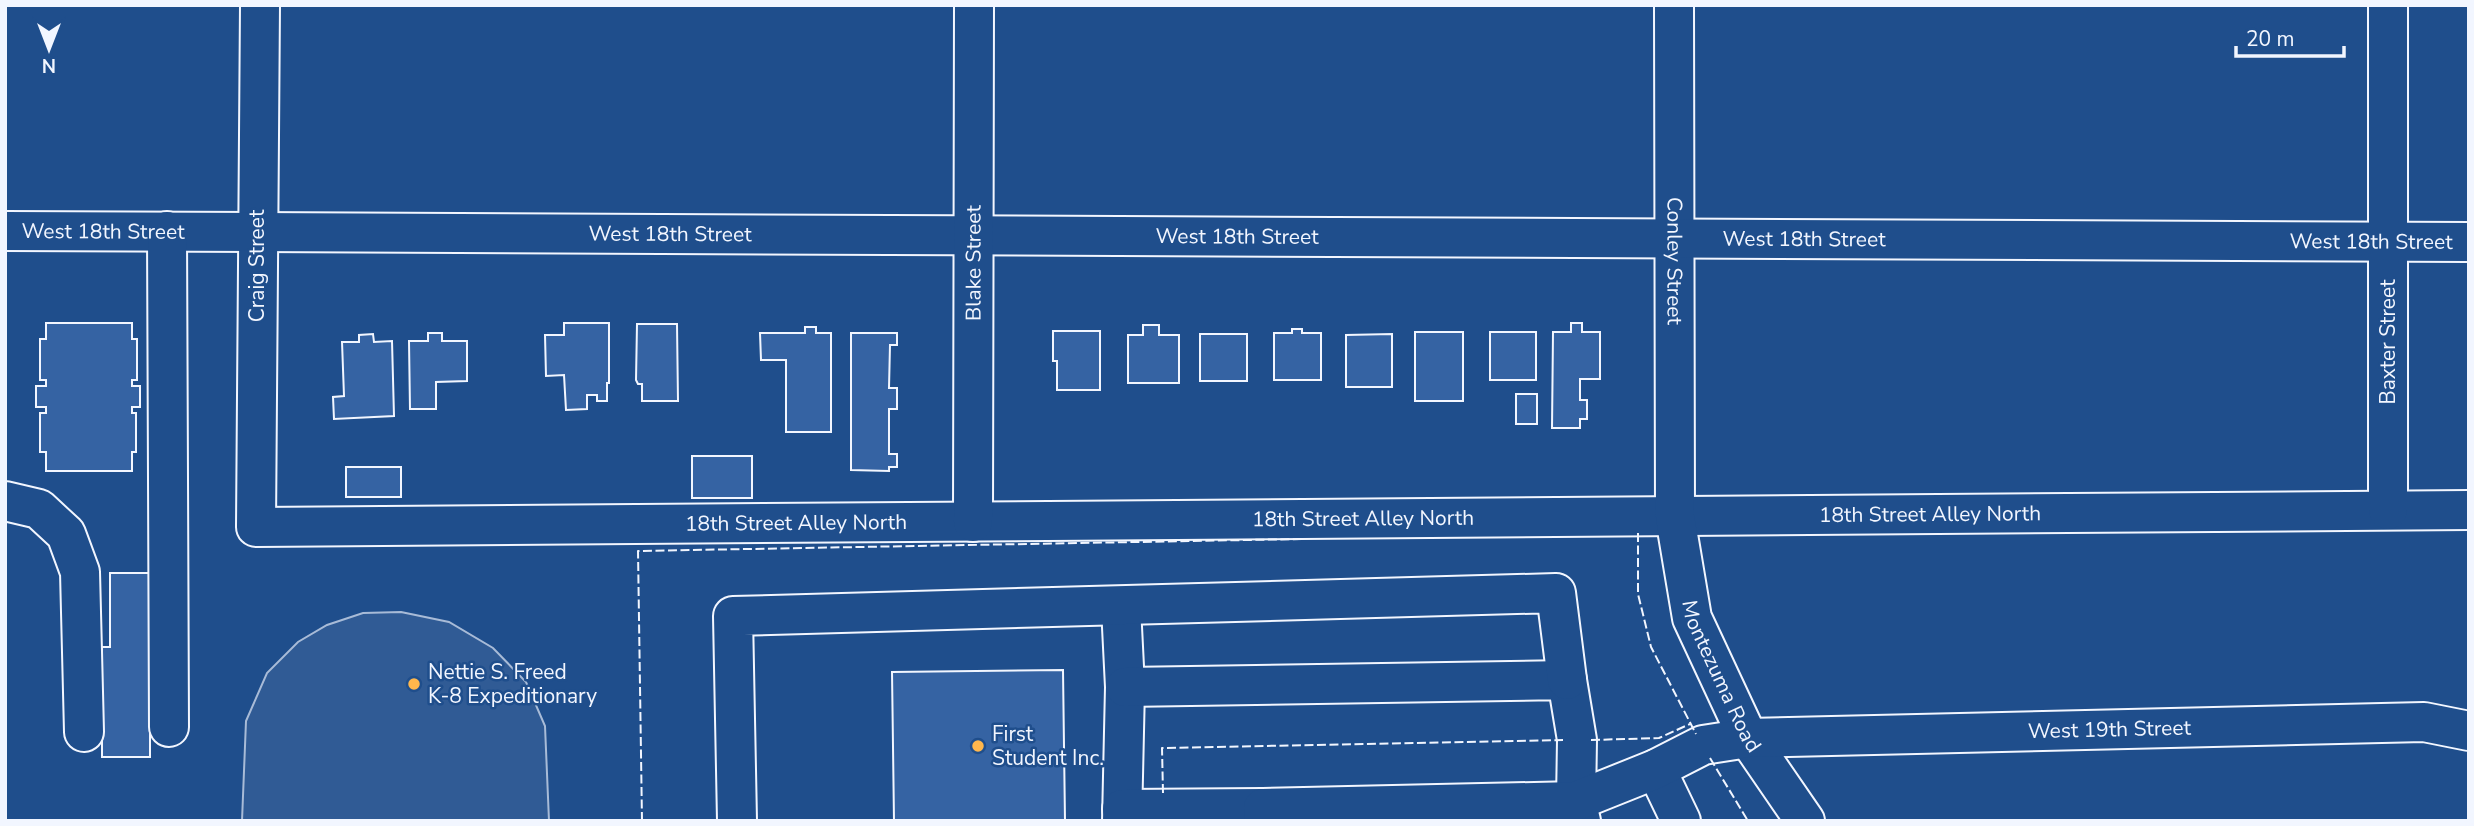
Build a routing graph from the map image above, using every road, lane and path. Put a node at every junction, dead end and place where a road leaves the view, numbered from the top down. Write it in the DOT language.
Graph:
graph roads {
  1 [pos="260,5"];
  2 [pos="974,5"];
  3 [pos="1674,5"];
  4 [pos="2388,5"];
  5 [pos="5,231"];
  6 [pos="167,231"];
  7 [pos="257,232"];
  8 [pos="974,235"];
  9 [pos="1674,238"];
  10 [pos="2388,242"];
  11 [pos="2469,242"];
  12 [pos="5,501"];
  13 [pos="2388,510"];
  14 [pos="2469,510"];
  15 [pos="1675,517"];
  16 [pos="973,522"];
  17 [pos="256,527"];
  18 [pos="1121,607"];
  19 [pos="1567,680"];
  20 [pos="1125,687"];
  21 [pos="169,727"];
  22 [pos="2469,731"];
  23 [pos="83,732"];
  24 [pos="1748,738"];
  25 [pos="1656,769"];
  26 [pos="1578,811"];
  27 [pos="1263,814"];
  28 [pos="1122,815"];
  29 [pos="737,821"];
  30 [pos="1681,821"];
  31 [pos="1805,821"];
  1 -- 7 [label="street, Craig Street"];
  2 -- 8 [label="street, Blake Street"];
  3 -- 9 [label="street, Conley Street"];
  4 -- 10 [label="street, Baxter Street"];
  5 -- 6 [label="street, West 18th Street"];
  6 -- 7 [label="street, West 18th Street"];
  6 -- 21 [label="street"];
  7 -- 8 [label="street, West 18th Street"];
  7 -- 17 [label="street, Craig Street"];
  8 -- 9 [label="street, West 18th Street"];
  8 -- 16 [label="street, Blake Street"];
  9 -- 10 [label="street, West 18th Street"];
  9 -- 15 [label="street, Conley Street"];
  10 -- 11 [label="street, West 18th Street"];
  10 -- 13 [label="street, Baxter Street"];
  12 -- 23 [label="street"];
  13 -- 14 [label="street, 18th Street Alley North"];
  13 -- 15 [label="street, 18th Street Alley North"];
  15 -- 16 [label="street, 18th Street Alley North"];
  15 -- 24 [label="street, Montezuma Road"];
  16 -- 17 [label="street, 18th Street Alley North"];
  18 -- 19 [label="street"];
  18 -- 20 [label="street"];
  18 -- 29 [label="street"];
  19 -- 20 [label="street"];
  19 -- 26 [label="street"];
  20 -- 28 [label="street"];
  22 -- 24 [label="street, West 19th Street"];
  24 -- 25 [label="street, West 19th Street"];
  24 -- 31 [label="street, Montezuma Road"];
  25 -- 26 [label="street, West 19th Street"];
  25 -- 30 [label="street"];
  26 -- 27 [label="street"];
  27 -- 28 [label="street"];
}
